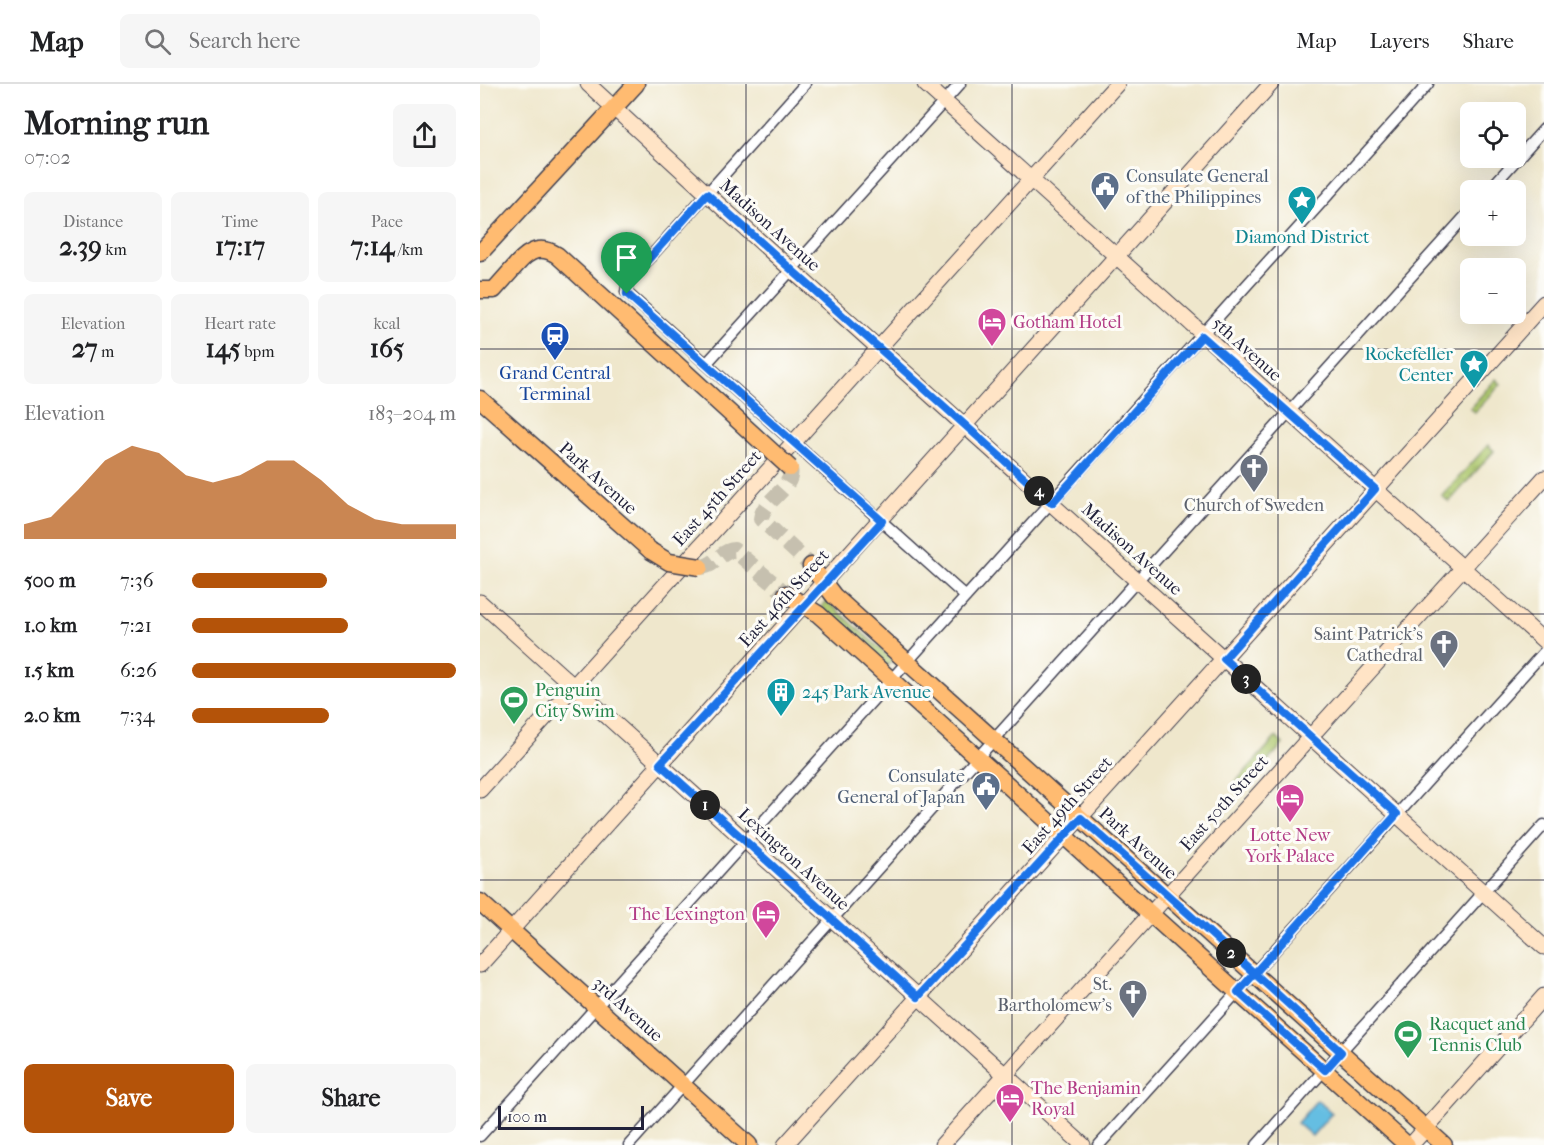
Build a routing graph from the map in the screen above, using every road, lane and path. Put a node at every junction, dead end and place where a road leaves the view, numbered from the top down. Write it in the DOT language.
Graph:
graph roads {
  1 [pos="588,84"];
  2 [pos="636,84"];
  3 [pos="805,84"];
  4 [pos="925,84"];
  5 [pos="960,84"];
  6 [pos="1117,84"];
  7 [pos="1272,84"];
  8 [pos="1428,84"];
  9 [pos="944,101"];
  10 [pos="614,108"];
  11 [pos="1544,129"];
  12 [pos="1031,178"];
  13 [pos="1498,180"];
  14 [pos="707,194"];
  15 [pos="1460,223"];
  16 [pos="480,253"];
  17 [pos="1117,257"];
  18 [pos="791,270"];
  19 [pos="480,290"];
  20 [pos="1544,303"];
  21 [pos="1202,336"];
  22 [pos="879,349"];
  23 [pos="706,364"];
  24 [pos="480,399"];
  25 [pos="1289,412"];
  26 [pos="965,427"];
  27 [pos="794,442"];
  28 [pos="790,468"];
  29 [pos="1544,478"];
  30 [pos="1375,489"];
  31 [pos="1052,503"];
  32 [pos="882,521"];
  33 [pos="811,566"];
  34 [pos="700,567"];
  35 [pos="1463,567"];
  36 [pos="1137,580"];
  37 [pos="825,582"];
  38 [pos="786,594"];
  39 [pos="966,597"];
  40 [pos="803,606"];
  41 [pos="482,609"];
  42 [pos="1544,641"];
  43 [pos="1544,652"];
  44 [pos="1224,659"];
  45 [pos="909,663"];
  46 [pos="892,681"];
  47 [pos="573,686"];
  48 [pos="1310,736"];
  49 [pos="996,741"];
  50 [pos="979,759"];
  51 [pos="660,764"];
  52 [pos="480,790"];
  53 [pos="1397,814"];
  54 [pos="1081,818"];
  55 [pos="1544,825"];
  56 [pos="1065,836"];
  57 [pos="745,841"];
  58 [pos="1483,891"];
  59 [pos="1167,895"];
  60 [pos="480,902"];
  61 [pos="1150,913"];
  62 [pos="833,921"];
  63 [pos="511,930"];
  64 [pos="1544,946"];
  65 [pos="480,965"];
  66 [pos="1254,974"];
  67 [pos="1238,992"];
  68 [pos="1544,996"];
  69 [pos="918,997"];
  70 [pos="597,1008"];
  71 [pos="1341,1052"];
  72 [pos="1325,1070"];
  73 [pos="1005,1075"];
  74 [pos="683,1085"];
  75 [pos="1426,1129"];
  76 [pos="480,1137"];
  77 [pos="629,1145"];
  78 [pos="749,1145"];
  79 [pos="786,1145"];
  80 [pos="942,1145"];
  81 [pos="1083,1145"];
  82 [pos="1099,1145"];
  83 [pos="1257,1145"];
  84 [pos="1409,1145"];
  85 [pos="1444,1145"];
  1 -- 10 [label="main road, Madison Avenue"];
  2 -- 10 [label="main road"];
  3 -- 14 [label="street"];
  4 -- 9 [label="main road, 5th Avenue"];
  5 -- 9 [label="street"];
  6 -- 12 [label="main road, East 45th Street"];
  7 -- 17 [label="main road, East 46th Street"];
  8 -- 21 [label="street"];
  9 -- 12 [label="main road, 5th Avenue"];
  9 -- 18 [label="street"];
  10 -- 14 [label="main road, Madison Avenue"];
  10 -- 16 [label="main road"];
  11 -- 13 [label="street"];
  12 -- 17 [label="main road, 5th Avenue"];
  12 -- 22 [label="main road, East 45th Street"];
  14 -- 18 [label="main road, Madison Avenue"];
  14 -- 23 [label="street"];
  15 -- 25 [label="street"];
  17 -- 21 [label="main road, 5th Avenue"];
  17 -- 26 [label="main road, East 46th Street"];
  18 -- 22 [label="main road, Madison Avenue"];
  18 -- 23 [label="street"];
  19 -- 28 [label="main road, bridge"];
  20 -- 30 [label="main road, East 49th Street"];
  21 -- 25 [label="main road, 5th Avenue"];
  21 -- 31 [label="street"];
  22 -- 26 [label="main road, Madison Avenue"];
  22 -- 27 [label="main road, East 45th Street"];
  23 -- 27 [label="street"];
  24 -- 34 [label="main road, Park Avenue, bridge"];
  25 -- 30 [label="main road, 5th Avenue"];
  25 -- 36 [label="street"];
  26 -- 31 [label="main road, Madison Avenue"];
  26 -- 32 [label="main road, East 46th Street"];
  27 -- 32 [label="street"];
  27 -- 47 [label="main road, East 45th Street"];
  29 -- 35 [label="main road, East 50th Street"];
  30 -- 35 [label="main road, 5th Avenue"];
  30 -- 44 [label="main road, East 49th Street"];
  31 -- 36 [label="main road, Madison Avenue"];
  31 -- 39 [label="street"];
  32 -- 37 [label="main road, East 46th Street"];
  32 -- 39 [label="street"];
  33 -- 37 [label="main road, Park Avenue"];
  35 -- 42 [label="main road, 5th Avenue"];
  35 -- 48 [label="main road, East 50th Street"];
  36 -- 44 [label="main road, Madison Avenue"];
  36 -- 49 [label="street"];
  37 -- 40 [label="main road, East 46th Street"];
  37 -- 45 [label="main road, Park Avenue"];
  38 -- 40 [label="main road"];
  39 -- 45 [label="street"];
  40 -- 46 [label="main road"];
  40 -- 51 [label="main road, East 46th Street"];
  41 -- 47 [label="main road, Lexington Avenue"];
  43 -- 53 [label="street"];
  44 -- 48 [label="main road, Madison Avenue"];
  44 -- 54 [label="main road, East 49th Street"];
  45 -- 46 [label="street"];
  45 -- 49 [label="main road, Park Avenue"];
  46 -- 50 [label="main road"];
  46 -- 57 [label="street"];
  47 -- 51 [label="main road, Lexington Avenue"];
  47 -- 52 [label="main road, East 45th Street"];
  48 -- 53 [label="main road, Madison Avenue"];
  48 -- 59 [label="main road, East 50th Street"];
  49 -- 50 [label="street"];
  49 -- 54 [label="main road, Park Avenue"];
  50 -- 56 [label="main road"];
  50 -- 62 [label="street"];
  51 -- 57 [label="main road, Lexington Avenue"];
  51 -- 63 [label="main road, East 46th Street"];
  53 -- 58 [label="main road, Madison Avenue"];
  53 -- 66 [label="street"];
  54 -- 56 [label="main road, East 49th Street"];
  54 -- 59 [label="main road, Park Avenue"];
  55 -- 58 [label="street"];
  56 -- 61 [label="main road"];
  56 -- 69 [label="main road, East 49th Street"];
  57 -- 62 [label="main road, Lexington Avenue"];
  57 -- 70 [label="street"];
  58 -- 64 [label="main road, Madison Avenue"];
  58 -- 71 [label="street"];
  59 -- 61 [label="main road, East 50th Street"];
  59 -- 66 [label="main road, Park Avenue"];
  60 -- 63 [label="main road, 3rd Avenue"];
  61 -- 67 [label="main road"];
  61 -- 73 [label="main road, East 50th Street"];
  62 -- 69 [label="main road, Lexington Avenue"];
  62 -- 74 [label="street"];
  63 -- 65 [label="main road, East 46th Street"];
  63 -- 70 [label="main road, 3rd Avenue"];
  66 -- 67 [label="street"];
  66 -- 71 [label="main road, Park Avenue"];
  67 -- 72 [label="main road"];
  67 -- 82 [label="street"];
  68 -- 75 [label="main road"];
  69 -- 73 [label="main road, Lexington Avenue"];
  69 -- 79 [label="main road, East 49th Street"];
  70 -- 74 [label="main road, 3rd Avenue"];
  70 -- 76 [label="street"];
  71 -- 72 [label="street"];
  71 -- 75 [label="main road, Park Avenue"];
  72 -- 83 [label="street"];
  72 -- 84 [label="main road"];
  73 -- 80 [label="main road, East 50th Street"];
  73 -- 81 [label="main road, Lexington Avenue"];
  74 -- 77 [label="street"];
  74 -- 78 [label="main road, 3rd Avenue"];
  75 -- 84 [label="main road"];
  75 -- 85 [label="main road, Park Avenue"];
}
